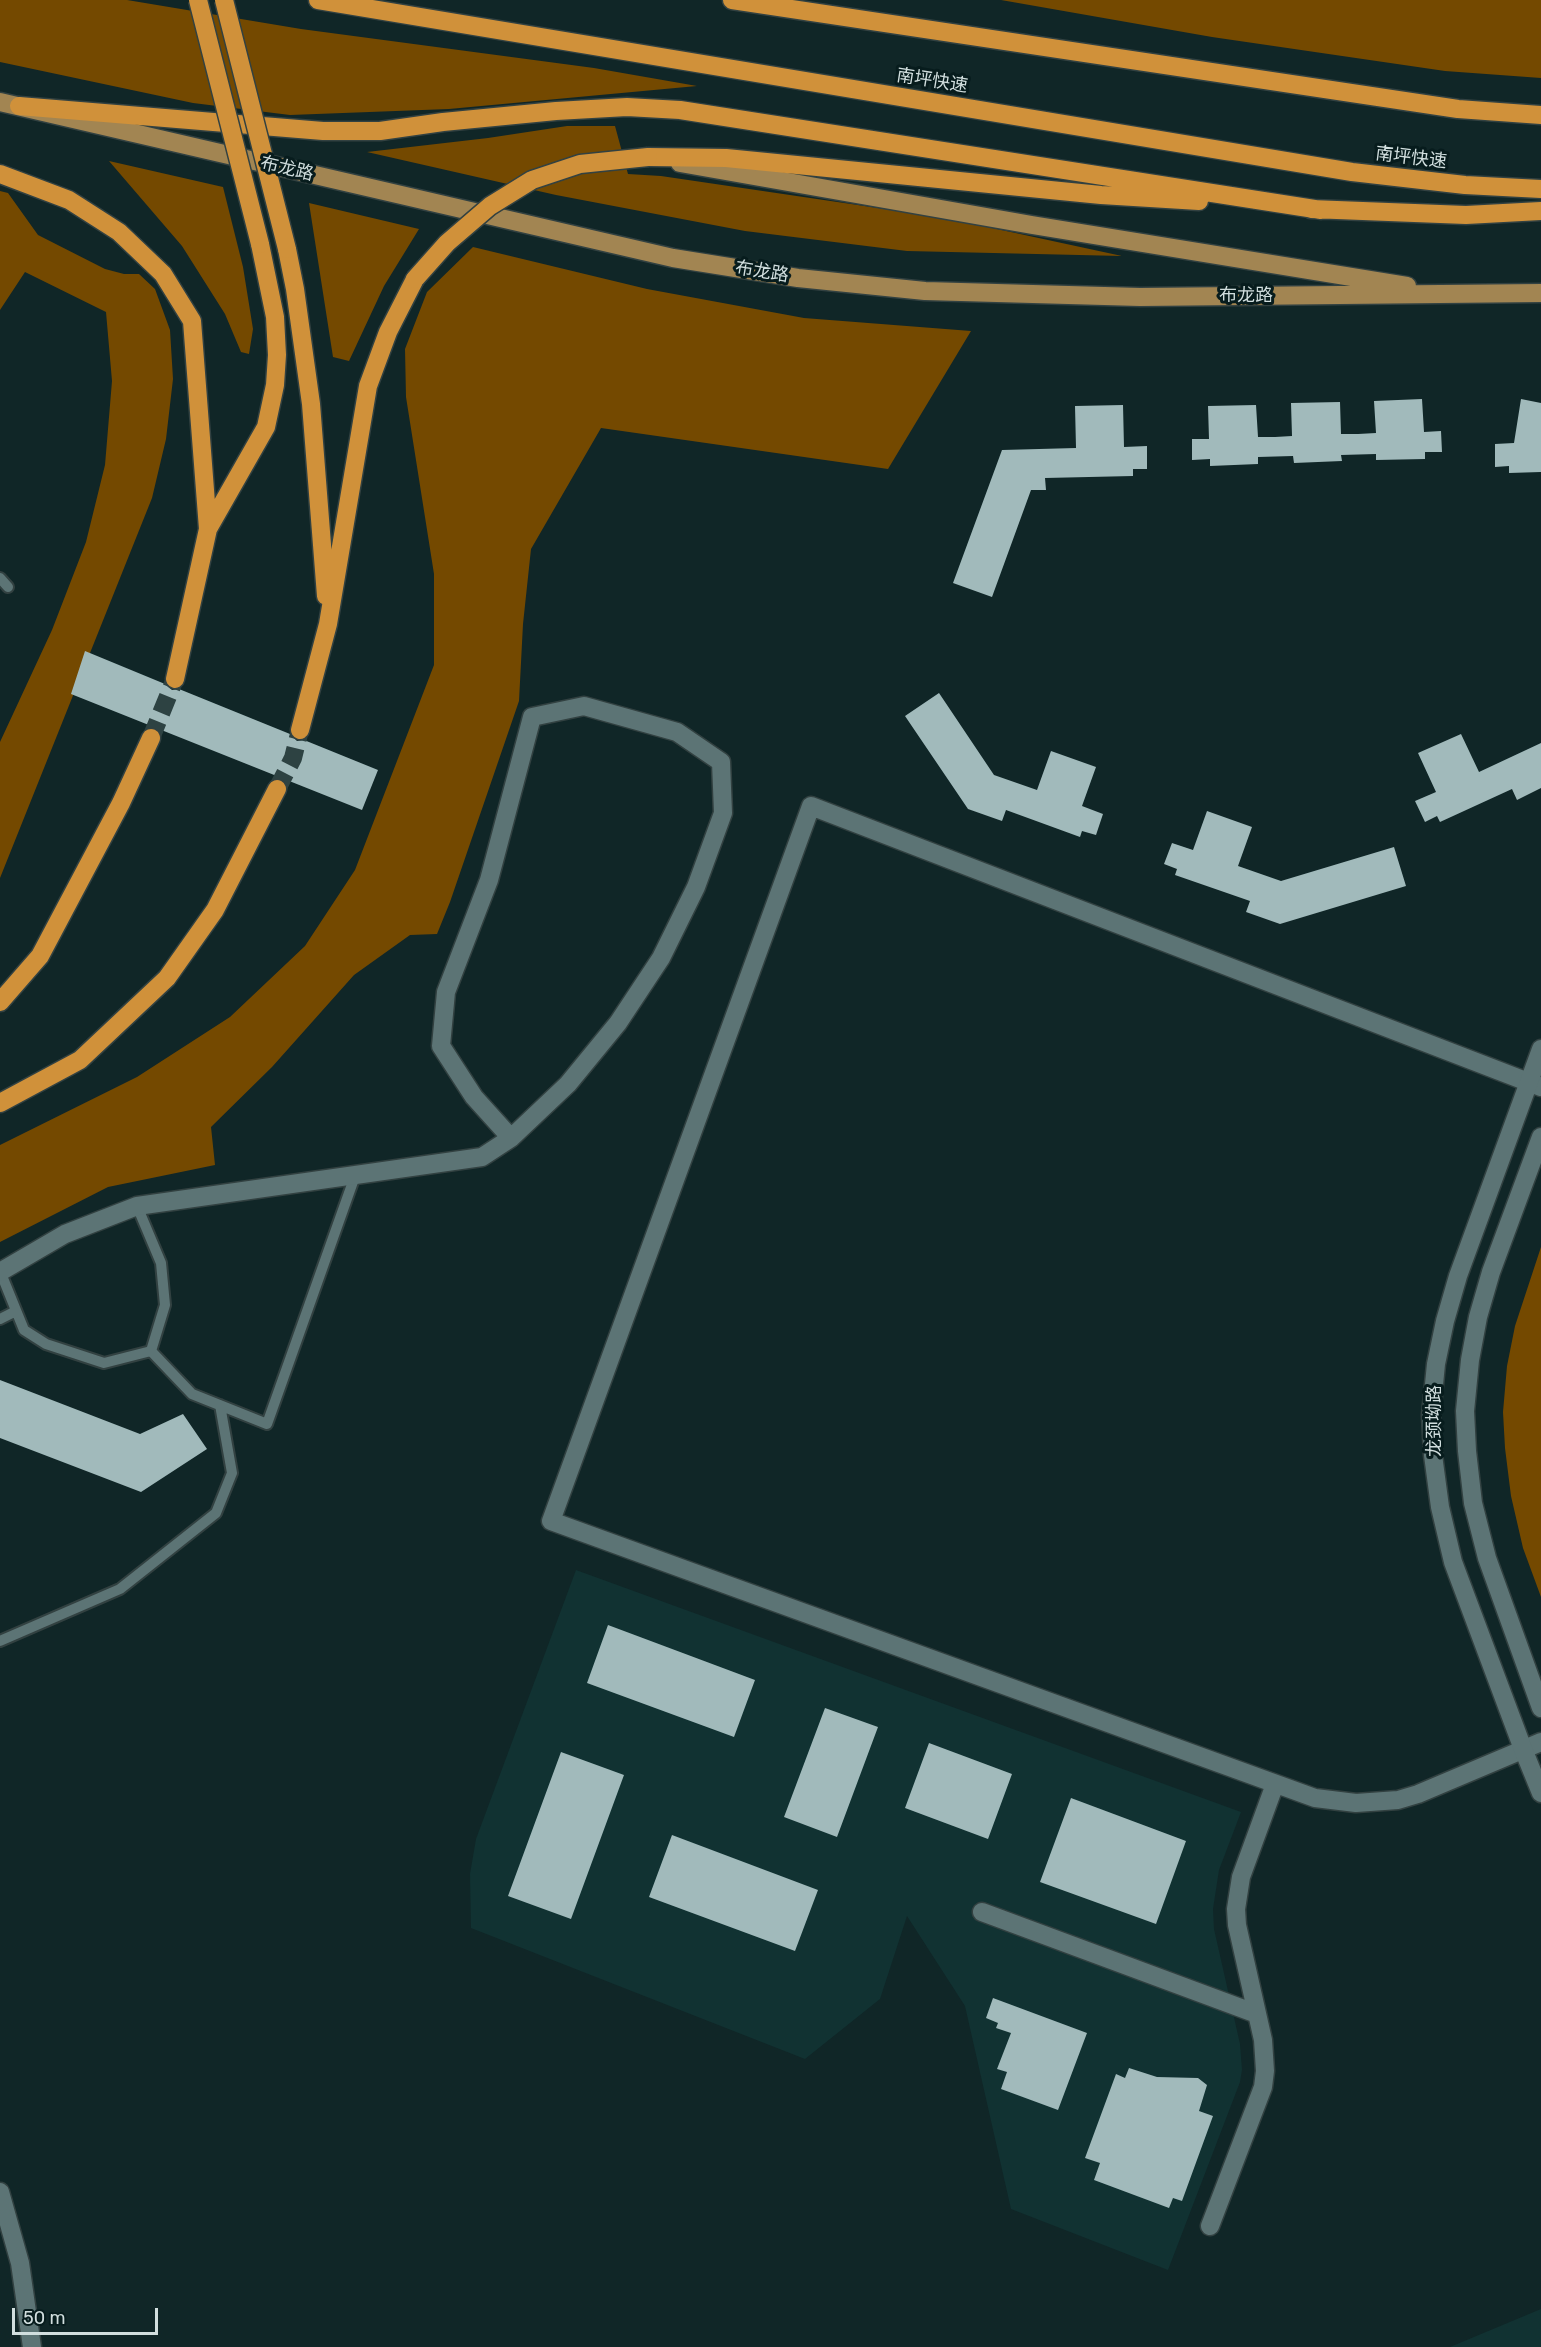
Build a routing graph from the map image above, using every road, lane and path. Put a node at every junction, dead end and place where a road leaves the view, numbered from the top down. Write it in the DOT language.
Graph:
graph roads {
  1 [pos="198,0"];
  2 [pos="224,0"];
  3 [pos="318,0"];
  4 [pos="732,0"];
  5 [pos="0,102"];
  6 [pos="19,106"];
  7 [pos="1541,115"];
  8 [pos="648,157"];
  9 [pos="0,174"];
  10 [pos="1541,189"];
  11 [pos="1321,210"];
  12 [pos="1541,211"];
  13 [pos="1541,293"];
  14 [pos="1473,295"];
  15 [pos="208,530"];
  16 [pos="328,624"];
  17 [pos="175,679"];
  18 [pos="300,730"];
  19 [pos="150,738"];
  20 [pos="277,789"];
  21 [pos="0,1002"];
  22 [pos="1541,1049"];
  23 [pos="1535,1085"];
  24 [pos="0,1102"];
  25 [pos="1541,1137"];
  26 [pos="511,1138"];
  27 [pos="355,1176"];
  28 [pos="137,1206"];
  29 [pos="0,1272"];
  30 [pos="16,1311"];
  31 [pos="0,1318"];
  32 [pos="151,1351"];
  33 [pos="220,1405"];
  34 [pos="0,1641"];
  35 [pos="1541,1708"];
  36 [pos="1541,1742"];
  37 [pos="1523,1749"];
  38 [pos="1275,1784"];
  39 [pos="1541,1793"];
  40 [pos="981,1912"];
  41 [pos="1257,2014"];
  42 [pos="0,2192"];
  43 [pos="1210,2226"];
  44 [pos="32,2347"];
  1 -- 15 [label="highway, bridge"];
  2 -- 16 [label="highway, bridge"];
  3 -- 10 [label="highway, 南坪快速"];
  4 -- 7 [label="highway"];
  5 -- 6 [label="main road, 布龙路"];
  6 -- 11 [label="highway"];
  6 -- 14 [label="main road, 布龙路"];
  8 -- 11 [label="highway"];
  8 -- 14 [label="main road"];
  8 -- 16 [label="highway, bridge"];
  9 -- 15 [label="highway"];
  11 -- 12 [label="highway"];
  13 -- 14 [label="main road, 布龙路"];
  15 -- 17 [label="highway"];
  16 -- 18 [label="highway"];
  19 -- 21 [label="highway"];
  20 -- 24 [label="highway"];
  22 -- 23 [label="street, 龙颈坳路"];
  23 -- 37 [label="street, 龙颈坳路"];
  23 -- 38 [label="street"];
  25 -- 35 [label="street, 龙颈坳路"];
  26 -- 26 [label="street"];
  26 -- 27 [label="street"];
  27 -- 28 [label="street"];
  27 -- 33 [label="lane"];
  28 -- 29 [label="street"];
  28 -- 32 [label="lane"];
  29 -- 30 [label="lane"];
  30 -- 31 [label="lane"];
  30 -- 32 [label="lane"];
  32 -- 33 [label="lane"];
  33 -- 34 [label="lane"];
  36 -- 37 [label="street"];
  37 -- 38 [label="street"];
  37 -- 39 [label="street, 龙颈坳路"];
  38 -- 41 [label="street"];
  40 -- 41 [label="street"];
  41 -- 43 [label="street"];
  42 -- 44 [label="street"];
}
